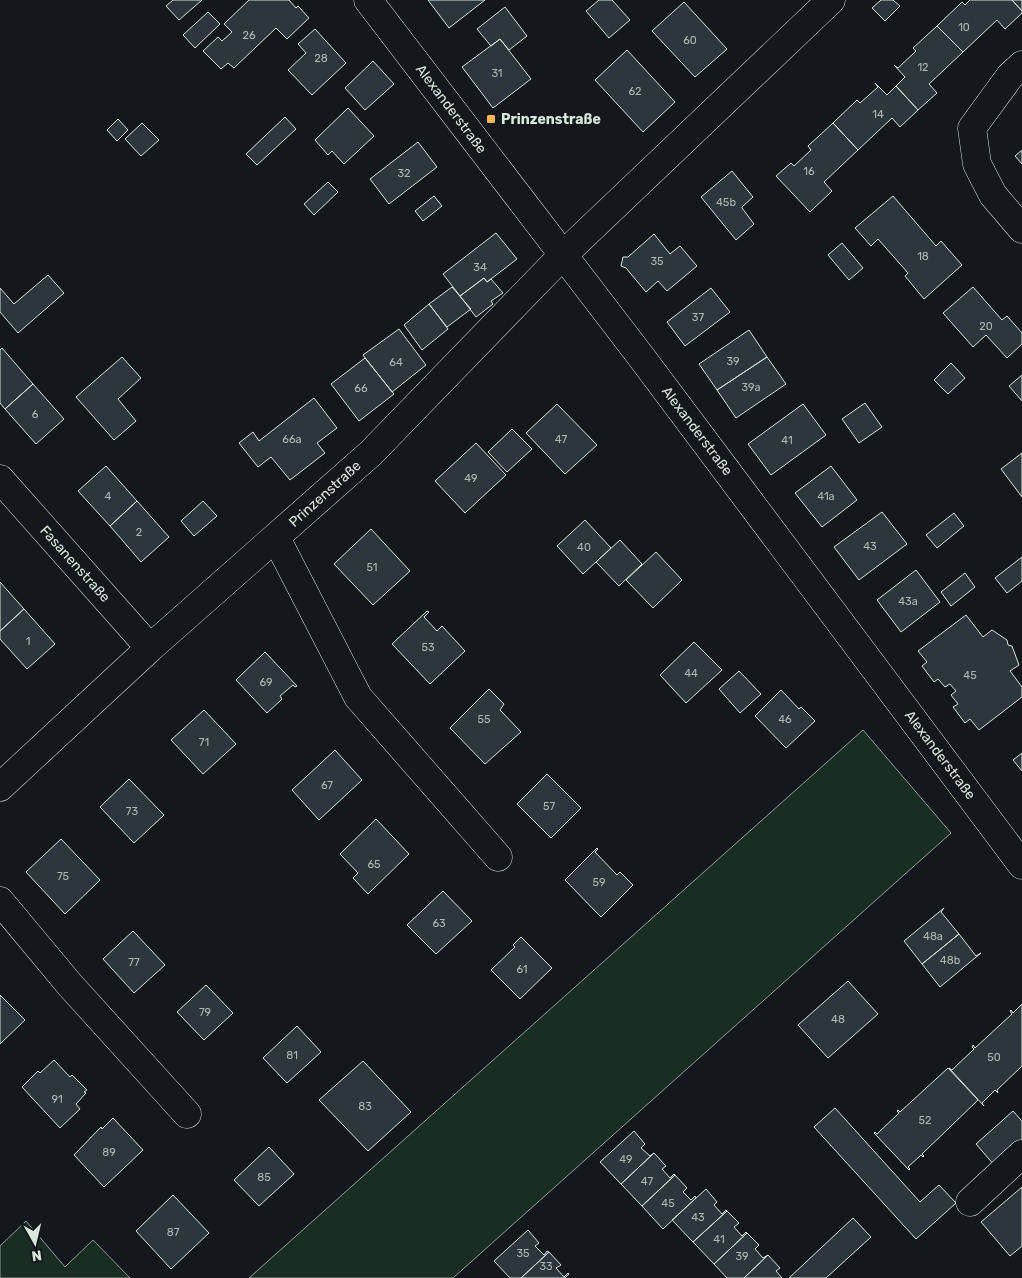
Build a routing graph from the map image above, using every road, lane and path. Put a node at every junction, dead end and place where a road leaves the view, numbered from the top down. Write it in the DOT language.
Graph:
graph roads {
  1 [pos="368,0"];
  2 [pos="831,0"];
  3 [pos="1022,65"];
  4 [pos="1022,229"];
  5 [pos="564,255"];
  6 [pos="0,479"];
  7 [pos="276,538"];
  8 [pos="150,648"];
  9 [pos="0,787"];
  10 [pos="498,857"];
  11 [pos="1022,865"];
  12 [pos="0,901"];
  13 [pos="187,1114"];
  14 [pos="1022,1154"];
  15 [pos="970,1202"];
  1 -- 5 [label="street, Alexanderstraße"];
  2 -- 5 [label="street, Prinzenstraße"];
  3 -- 4 [label="street"];
  5 -- 7 [label="street, Prinzenstraße"];
  5 -- 11 [label="street, Alexanderstraße"];
  6 -- 8 [label="street, Fasanenstraße"];
  7 -- 8 [label="street, Prinzenstraße"];
  7 -- 10 [label="street"];
  8 -- 9 [label="street, Prinzenstraße"];
  12 -- 13 [label="street"];
  14 -- 15 [label="street"];
}
